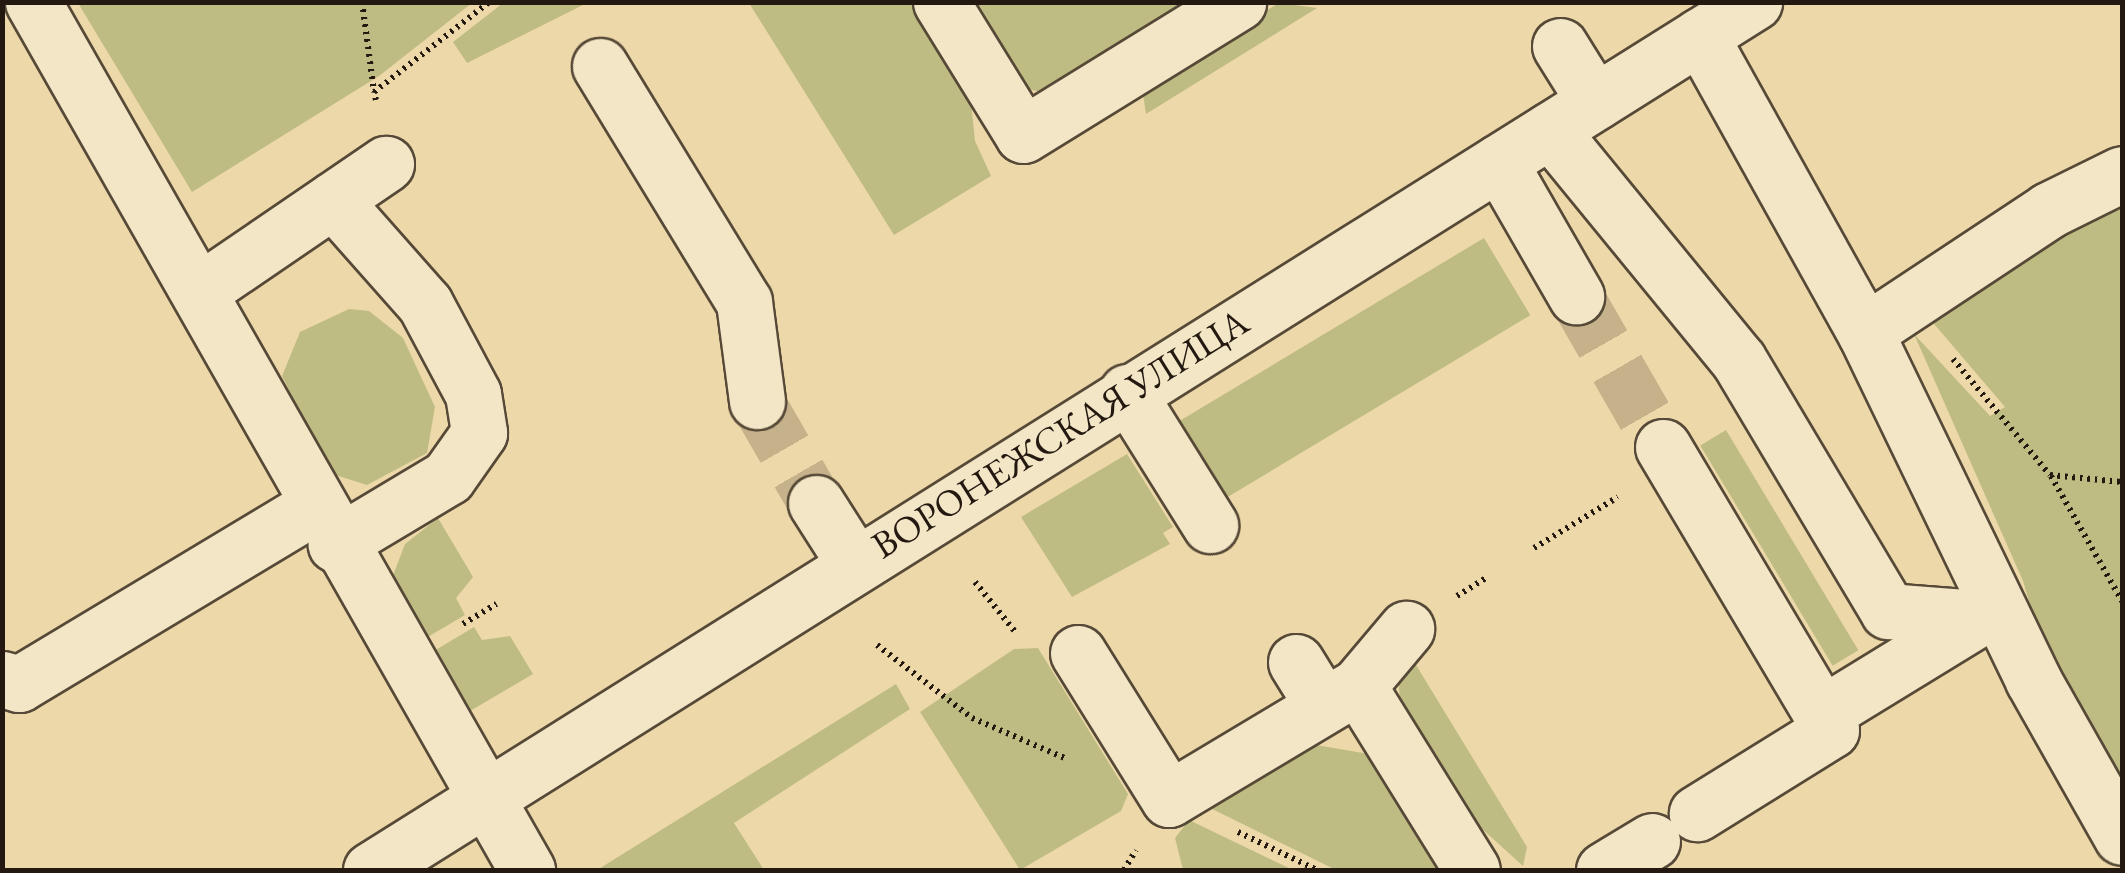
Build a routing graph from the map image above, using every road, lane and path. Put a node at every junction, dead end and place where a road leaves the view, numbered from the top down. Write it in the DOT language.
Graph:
graph roads {
  1 [pos="33,2"];
  2 [pos="362,2"];
  3 [pos="488,2"];
  4 [pos="941,2"];
  5 [pos="1238,2"];
  6 [pos="1754,2"];
  7 [pos="1700,36"];
  8 [pos="1560,46"];
  9 [pos="600,66"];
  10 [pos="374,92"];
  11 [pos="1595,102"];
  12 [pos="1550,130"];
  13 [pos="1499,162"];
  14 [pos="386,164"];
  15 [pos="2122,174"];
  16 [pos="332,200"];
  17 [pos="201,290"];
  18 [pos="1576,296"];
  19 [pos="1886,318"];
  20 [pos="1127,392"];
  21 [pos="757,401"];
  22 [pos="1668,456"];
  23 [pos="2050,475"];
  24 [pos="2122,482"];
  25 [pos="816,502"];
  26 [pos="326,524"];
  27 [pos="1210,525"];
  28 [pos="1534,548"];
  29 [pos="853,561"];
  30 [pos="2122,601"];
  31 [pos="496,604"];
  32 [pos="1988,613"];
  33 [pos="477,616"];
  34 [pos="1406,629"];
  35 [pos="877,645"];
  36 [pos="1078,653"];
  37 [pos="2,680"];
  38 [pos="1326,684"];
  39 [pos="1822,714"];
  40 [pos="482,797"];
  41 [pos="1169,799"];
  42 [pos="2122,837"];
  43 [pos="371,870"];
  44 [pos="527,870"];
  45 [pos="1472,870"];
  46 [pos="1604,870"];
  1 -- 17 [label="street"];
  2 -- 10 [label="path"];
  3 -- 10 [label="path"];
  4 -- 5 [label="street"];
  6 -- 7 [label="street, ВОРОНЕЖСКАЯ УЛИЦА"];
  7 -- 11 [label="street, ВОРОНЕЖСКАЯ УЛИЦА"];
  7 -- 19 [label="street"];
  8 -- 11 [label="street"];
  9 -- 21 [label="street"];
  10 -- 14 [label="path"];
  11 -- 12 [label="street, ВОРОНЕЖСКАЯ УЛИЦА"];
  12 -- 13 [label="street, ВОРОНЕЖСКАЯ УЛИЦА"];
  12 -- 32 [label="street"];
  13 -- 18 [label="street"];
  13 -- 20 [label="street, ВОРОНЕЖСКАЯ УЛИЦА"];
  14 -- 16 [label="street"];
  15 -- 19 [label="street"];
  16 -- 17 [label="street"];
  16 -- 26 [label="street"];
  17 -- 26 [label="street"];
  19 -- 23 [label="path"];
  19 -- 32 [label="street"];
  20 -- 27 [label="street"];
  20 -- 29 [label="street, ВОРОНЕЖСКАЯ УЛИЦА"];
  22 -- 28 [label="path"];
  22 -- 39 [label="street"];
  23 -- 24 [label="path"];
  23 -- 30 [label="path"];
  25 -- 29 [label="street"];
  26 -- 37 [label="street"];
  26 -- 40 [label="street"];
  29 -- 40 [label="street, ВОРОНЕЖСКАЯ УЛИЦА"];
  31 -- 33 [label="path"];
  32 -- 39 [label="street"];
  32 -- 42 [label="street"];
  34 -- 38 [label="street"];
  35 -- 41 [label="path"];
  36 -- 41 [label="street"];
  38 -- 41 [label="street"];
  38 -- 45 [label="street"];
  39 -- 46 [label="street"];
  40 -- 43 [label="street, ВОРОНЕЖСКАЯ УЛИЦА"];
  40 -- 44 [label="street"];
}
